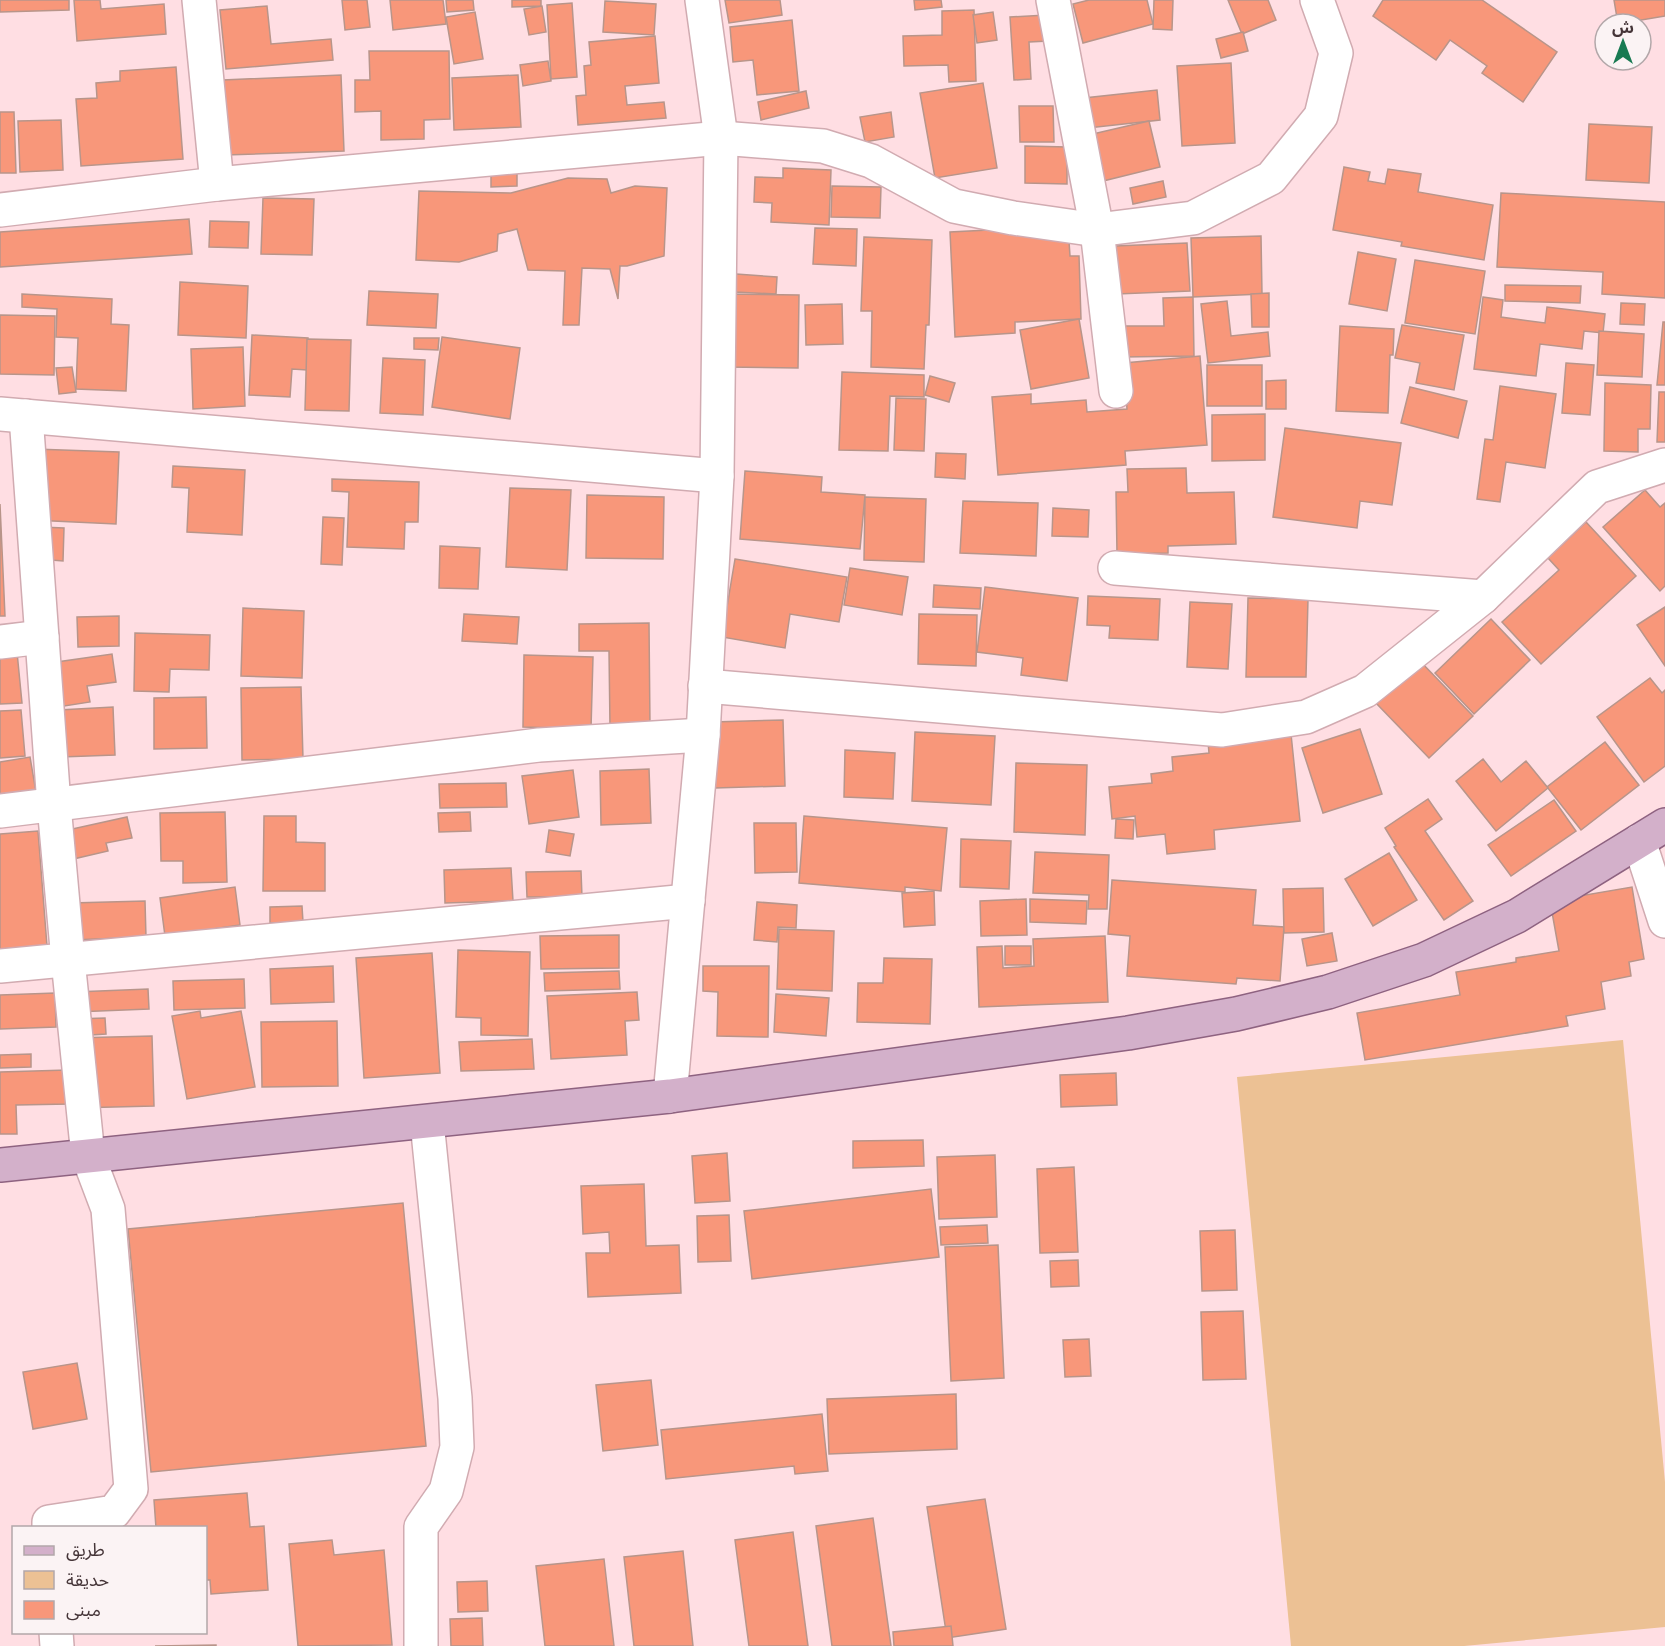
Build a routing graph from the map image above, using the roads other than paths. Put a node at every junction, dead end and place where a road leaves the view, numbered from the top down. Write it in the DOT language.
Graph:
graph roads {
  1 [pos="199,0"];
  2 [pos="702,0"];
  3 [pos="1053,0"];
  4 [pos="1317,0"];
  5 [pos="721,138"];
  6 [pos="217,184"];
  7 [pos="0,210"];
  8 [pos="1097,230"];
  9 [pos="1116,391"];
  10 [pos="13,415"];
  11 [pos="1665,465"];
  12 [pos="717,476"];
  13 [pos="1115,568"];
  14 [pos="1483,597"];
  15 [pos="42,637"];
  16 [pos="0,642"];
  17 [pos="705,686"];
  18 [pos="703,735"];
  19 [pos="54,805"];
  20 [pos="0,811"];
  21 [pos="1652,833"];
  22 [pos="688,901"];
  23 [pos="1665,921"];
  24 [pos="68,960"];
  25 [pos="0,966"];
  26 [pos="670,1096"];
  27 [pos="427,1122"];
  28 [pos="88,1156"];
  29 [pos="0,1165"];
  30 [pos="49,1526"];
  31 [pos="421,1646"];
  1 -- 6 [label="street"];
  2 -- 5 [label="street"];
  3 -- 8 [label="street"];
  4 -- 8 [label="street"];
  5 -- 6 [label="street"];
  5 -- 8 [label="street"];
  5 -- 12 [label="street"];
  6 -- 7 [label="street"];
  8 -- 9 [label="street"];
  10 -- 12 [label="street"];
  10 -- 15 [label="street"];
  11 -- 14 [label="street"];
  12 -- 17 [label="street"];
  13 -- 14 [label="street"];
  14 -- 17 [label="street"];
  15 -- 16 [label="street"];
  15 -- 19 [label="street"];
  17 -- 18 [label="street"];
  18 -- 19 [label="street"];
  18 -- 22 [label="street"];
  19 -- 20 [label="street"];
  19 -- 24 [label="street"];
  21 -- 23 [label="street"];
  21 -- 26 [label="main road"];
  22 -- 24 [label="street"];
  22 -- 26 [label="street"];
  24 -- 25 [label="street"];
  24 -- 28 [label="street"];
  26 -- 27 [label="main road"];
  27 -- 28 [label="main road"];
  27 -- 31 [label="street"];
  28 -- 29 [label="main road"];
  28 -- 30 [label="street"];
}
